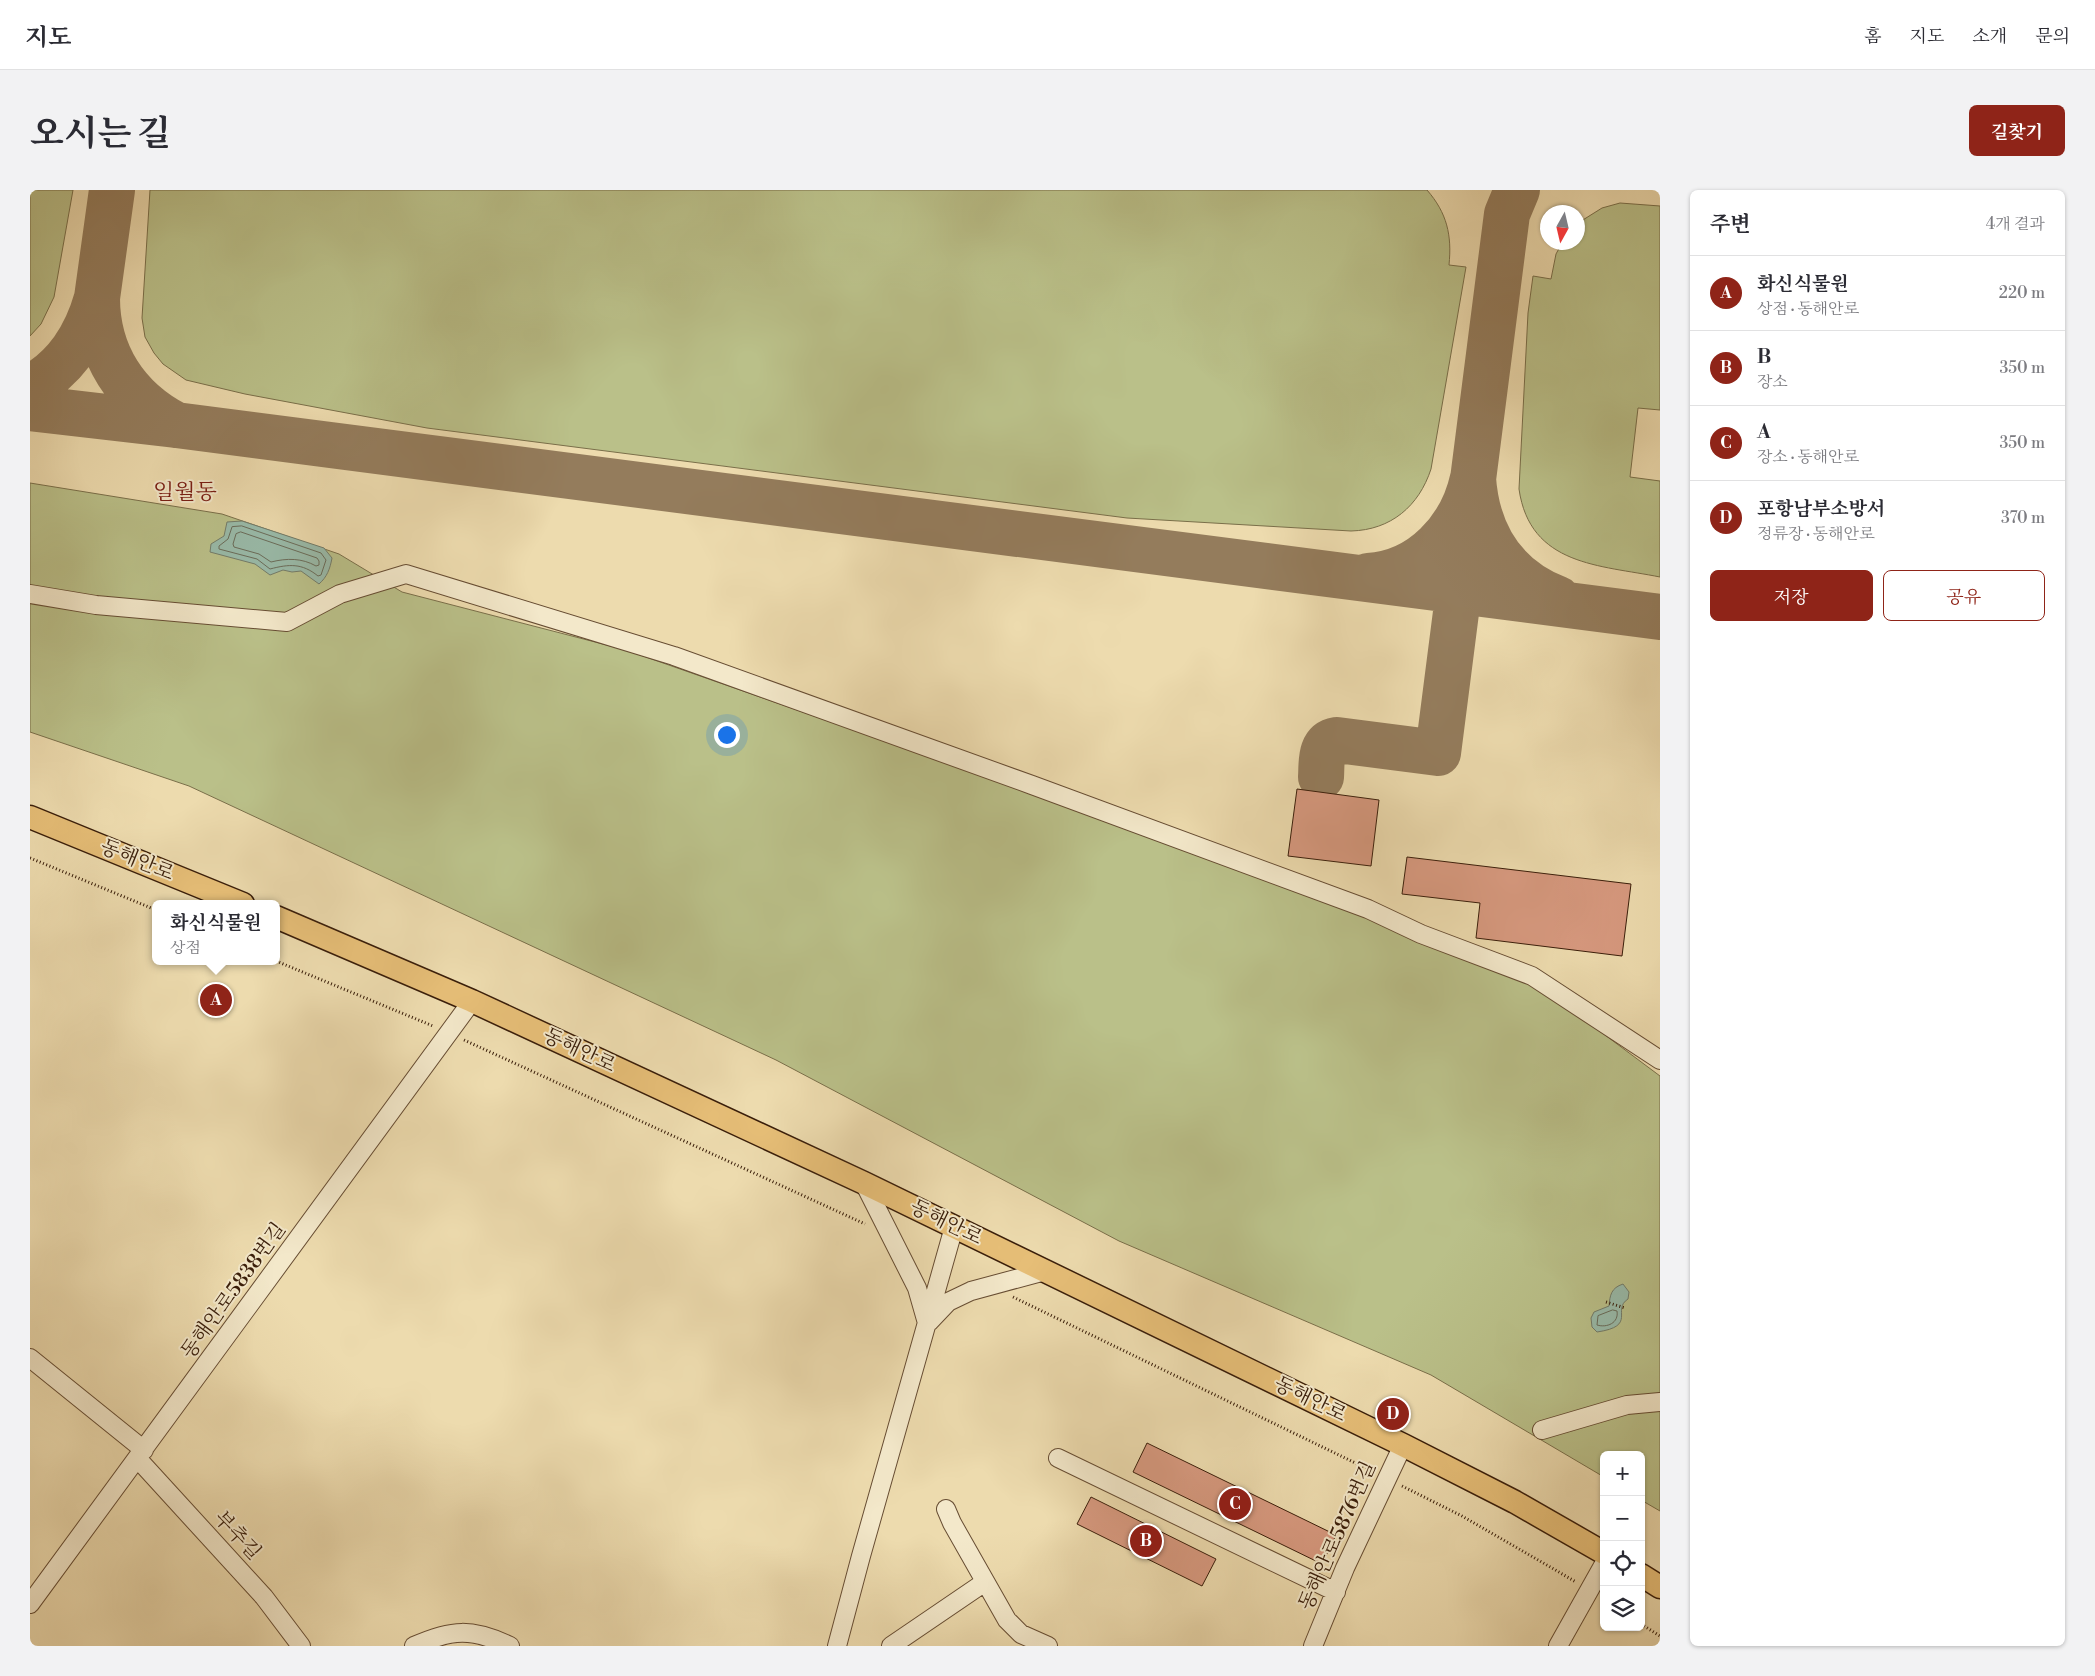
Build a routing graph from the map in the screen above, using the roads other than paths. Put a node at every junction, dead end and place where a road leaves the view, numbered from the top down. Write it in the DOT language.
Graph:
graph roads {
  1 [pos="30,594"];
  2 [pos="30,817"];
  3 [pos="233,900"];
  4 [pos="280,919"];
  5 [pos="472,1002"];
  6 [pos="1660,1060"];
  7 [pos="864,1183"];
  8 [pos="954,1227"];
  9 [pos="1045,1271"];
  10 [pos="927,1324"];
  11 [pos="30,1358"];
  12 [pos="1660,1402"];
  13 [pos="1542,1430"];
  14 [pos="1403,1445"];
  15 [pos="141,1454"];
  16 [pos="1058,1458"];
  17 [pos="946,1509"];
  18 [pos="1600,1551"];
  19 [pos="1600,1571"];
  20 [pos="1645,1578"];
  21 [pos="985,1582"];
  22 [pos="1660,1587"];
  23 [pos="1336,1592"];
  24 [pos="30,1604"];
  25 [pos="301,1646"];
  26 [pos="414,1646"];
  27 [pos="510,1646"];
  28 [pos="837,1646"];
  29 [pos="891,1646"];
  30 [pos="1048,1646"];
  31 [pos="1313,1646"];
  32 [pos="1558,1646"];
  1 -- 6 [label="street"];
  2 -- 3 [label="main road, 동해안로"];
  4 -- 5 [label="main road, 동해안로"];
  5 -- 7 [label="main road, 동해안로"];
  5 -- 15 [label="street, 동해안로5838번길"];
  7 -- 8 [label="main road, 동해안로"];
  7 -- 10 [label="street"];
  8 -- 9 [label="main road, 동해안로"];
  8 -- 10 [label="street"];
  9 -- 10 [label="street"];
  9 -- 14 [label="main road, 동해안로"];
  10 -- 28 [label="street"];
  11 -- 15 [label="street, 부추길"];
  12 -- 13 [label="street"];
  14 -- 18 [label="main road, 동해안로"];
  14 -- 23 [label="street, 동해안로5876번길"];
  15 -- 24 [label="street, 동해안로5838번길"];
  15 -- 25 [label="street, 부추길"];
  16 -- 23 [label="street"];
  17 -- 21 [label="street"];
  19 -- 32 [label="street"];
  20 -- 22 [label="main road"];
  21 -- 29 [label="street"];
  21 -- 30 [label="street"];
  23 -- 31 [label="street, 동해안로5876번길"];
  26 -- 27 [label="street"];
}
